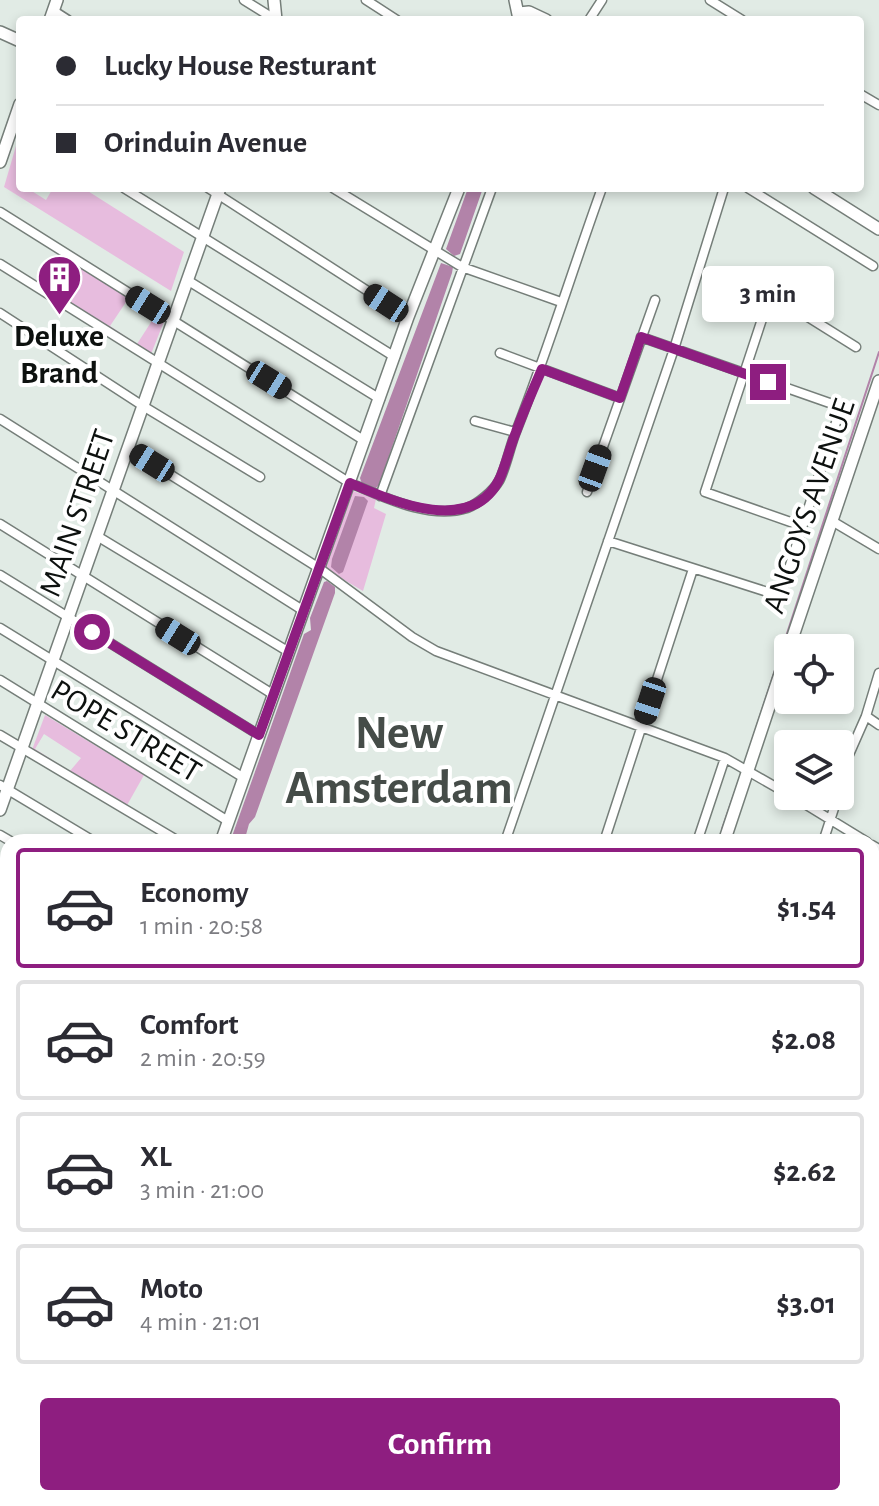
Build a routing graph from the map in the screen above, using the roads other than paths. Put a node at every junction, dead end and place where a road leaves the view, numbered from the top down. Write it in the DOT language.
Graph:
graph roads {
  1 [pos="244,0"];
  2 [pos="366,0"];
  3 [pos="515,0"];
  4 [pos="711,0"];
  5 [pos="270,16"];
  6 [pos="391,16"];
  7 [pos="519,16"];
  8 [pos="538,16"];
  9 [pos="736,16"];
  10 [pos="16,125"];
  11 [pos="0,162"];
  12 [pos="130,192"];
  13 [pos="214,192"];
  14 [pos="218,192"];
  15 [pos="340,192"];
  16 [pos="457,192"];
  17 [pos="490,192"];
  18 [pos="601,192"];
  19 [pos="723,192"];
  20 [pos="754,192"];
  21 [pos="820,192"];
  22 [pos="0,212"];
  23 [pos="879,229"];
  24 [pos="202,238"];
  25 [pos="434,250"];
  26 [pos="0,264"];
  27 [pos="873,266"];
  28 [pos="462,267"];
  29 [pos="187,280"];
  30 [pos="655,300"];
  31 [pos="561,302"];
  32 [pos="0,313"];
  33 [pos="408,317"];
  34 [pos="173,320"];
  35 [pos="641,337"];
  36 [pos="856,347"];
  37 [pos="674,349"];
  38 [pos="500,353"];
  39 [pos="395,357"];
  40 [pos="158,363"];
  41 [pos="542,369"];
  42 [pos="744,374"];
  43 [pos="879,381"];
  44 [pos="620,398"];
  45 [pos="380,399"];
  46 [pos="876,399"];
  47 [pos="143,406"];
  48 [pos="0,419"];
  49 [pos="475,421"];
  50 [pos="515,432"];
  51 [pos="365,441"];
  52 [pos="128,448"];
  53 [pos="260,477"];
  54 [pos="350,483"];
  55 [pos="113,490"];
  56 [pos="587,492"];
  57 [pos="380,496"];
  58 [pos="832,521"];
  59 [pos="0,524"];
  60 [pos="802,526"];
  61 [pos="97,536"];
  62 [pos="608,541"];
  63 [pos="879,549"];
  64 [pos="319,568"];
  65 [pos="693,569"];
  66 [pos="0,575"];
  67 [pos="83,577"];
  68 [pos="304,611"];
  69 [pos="68,618"];
  70 [pos="0,628"];
  71 [pos="793,634"];
  72 [pos="289,652"];
  73 [pos="53,661"];
  74 [pos="879,673"];
  75 [pos="0,680"];
  76 [pos="774,685"];
  77 [pos="274,695"];
  78 [pos="556,695"];
  79 [pos="37,705"];
  80 [pos="866,716"];
  81 [pos="879,725"];
  82 [pos="642,727"];
  83 [pos="0,735"];
  84 [pos="259,735"];
  85 [pos="854,743"];
  86 [pos="22,749"];
  87 [pos="725,758"];
  88 [pos="742,767"];
  89 [pos="244,778"];
  90 [pos="774,786"];
  91 [pos="4,787"];
  92 [pos="0,810"];
  93 [pos="816,810"];
  94 [pos="834,810"];
  95 [pos="831,819"];
  96 [pos="228,821"];
  97 [pos="82,834"];
  98 [pos="166,834"];
  99 [pos="224,834"];
  100 [pos="508,834"];
  101 [pos="607,834"];
  102 [pos="700,834"];
  103 [pos="726,834"];
  104 [pos="826,834"];
  105 [pos="855,834"];
  1 -- 5 [label="street"];
  2 -- 6 [label="street"];
  3 -- 7 [label="street"];
  4 -- 9 [label="street"];
  7 -- 8 [label="street"];
  10 -- 11 [label="street"];
  12 -- 24 [label="street"];
  13 -- 24 [label="street, MAIN STREET"];
  14 -- 33 [label="street"];
  15 -- 25 [label="street"];
  16 -- 25 [label="street"];
  17 -- 28 [label="street"];
  18 -- 31 [label="street"];
  19 -- 37 [label="street"];
  20 -- 27 [label="street"];
  21 -- 23 [label="street"];
  22 -- 34 [label="street"];
  24 -- 29 [label="street, MAIN STREET"];
  24 -- 39 [label="street"];
  25 -- 28 [label="street"];
  25 -- 33 [label="street"];
  26 -- 40 [label="street"];
  28 -- 31 [label="street"];
  28 -- 57 [label="street"];
  29 -- 34 [label="street, MAIN STREET"];
  29 -- 45 [label="street"];
  30 -- 35 [label="street"];
  31 -- 41 [label="street"];
  32 -- 47 [label="street"];
  33 -- 39 [label="street"];
  34 -- 40 [label="street, MAIN STREET"];
  34 -- 51 [label="street"];
  35 -- 37 [label="street"];
  35 -- 44 [label="street"];
  36 -- 42 [label="street"];
  37 -- 42 [label="street"];
  37 -- 62 [label="street"];
  38 -- 41 [label="street"];
  39 -- 45 [label="street"];
  40 -- 47 [label="street, MAIN STREET"];
  40 -- 54 [label="street"];
  41 -- 44 [label="street"];
  41 -- 50 [label="street"];
  42 -- 60 [label="street"];
  42 -- 60 [label="street"];
  43 -- 46 [label="street, ANGOYS AVENUE"];
  44 -- 56 [label="street"];
  45 -- 51 [label="street"];
  46 -- 58 [label="street, ANGOYS AVENUE"];
  47 -- 52 [label="street, MAIN STREET"];
  47 -- 53 [label="street"];
  48 -- 55 [label="street"];
  49 -- 50 [label="street"];
  50 -- 57 [label="street"];
  51 -- 54 [label="street"];
  52 -- 55 [label="street, MAIN STREET"];
  52 -- 64 [label="street"];
  54 -- 57 [label="street"];
  54 -- 64 [label="street"];
  55 -- 61 [label="street, MAIN STREET"];
  55 -- 68 [label="street"];
  58 -- 63 [label="street"];
  58 -- 71 [label="street, ANGOYS AVENUE"];
  59 -- 67 [label="street"];
  60 -- 65 [label="street"];
  61 -- 67 [label="street, MAIN STREET"];
  61 -- 72 [label="street"];
  62 -- 65 [label="street"];
  62 -- 78 [label="street"];
  64 -- 68 [label="street"];
  64 -- 78 [label="street"];
  65 -- 82 [label="street"];
  66 -- 69 [label="street"];
  67 -- 69 [label="street, MAIN STREET"];
  67 -- 77 [label="street"];
  68 -- 72 [label="street"];
  69 -- 73 [label="street, MAIN STREET"];
  69 -- 84 [label="street"];
  70 -- 73 [label="street"];
  72 -- 77 [label="street"];
  73 -- 79 [label="street, MAIN STREET"];
  73 -- 89 [label="street"];
  74 -- 80 [label="street"];
  75 -- 79 [label="street, POPE STREET"];
  76 -- 88 [label="street, ANGOYS AVENUE"];
  77 -- 84 [label="street"];
  78 -- 82 [label="street"];
  78 -- 100 [label="street"];
  79 -- 86 [label="street, MAIN STREET"];
  79 -- 96 [label="street, POPE STREET"];
  80 -- 81 [label="street"];
  80 -- 85 [label="street"];
  82 -- 87 [label="street"];
  82 -- 101 [label="street"];
  83 -- 86 [label="street"];
  84 -- 89 [label="street"];
  86 -- 91 [label="street, MAIN STREET"];
  86 -- 98 [label="street"];
  87 -- 88 [label="street"];
  87 -- 102 [label="street"];
  88 -- 90 [label="street"];
  88 -- 103 [label="street, ANGOYS AVENUE"];
  89 -- 96 [label="street"];
  91 -- 92 [label="street, MAIN STREET"];
  91 -- 97 [label="street"];
  93 -- 95 [label="street"];
  94 -- 95 [label="street"];
  95 -- 104 [label="street"];
  95 -- 105 [label="street"];
  96 -- 99 [label="street"];
}
